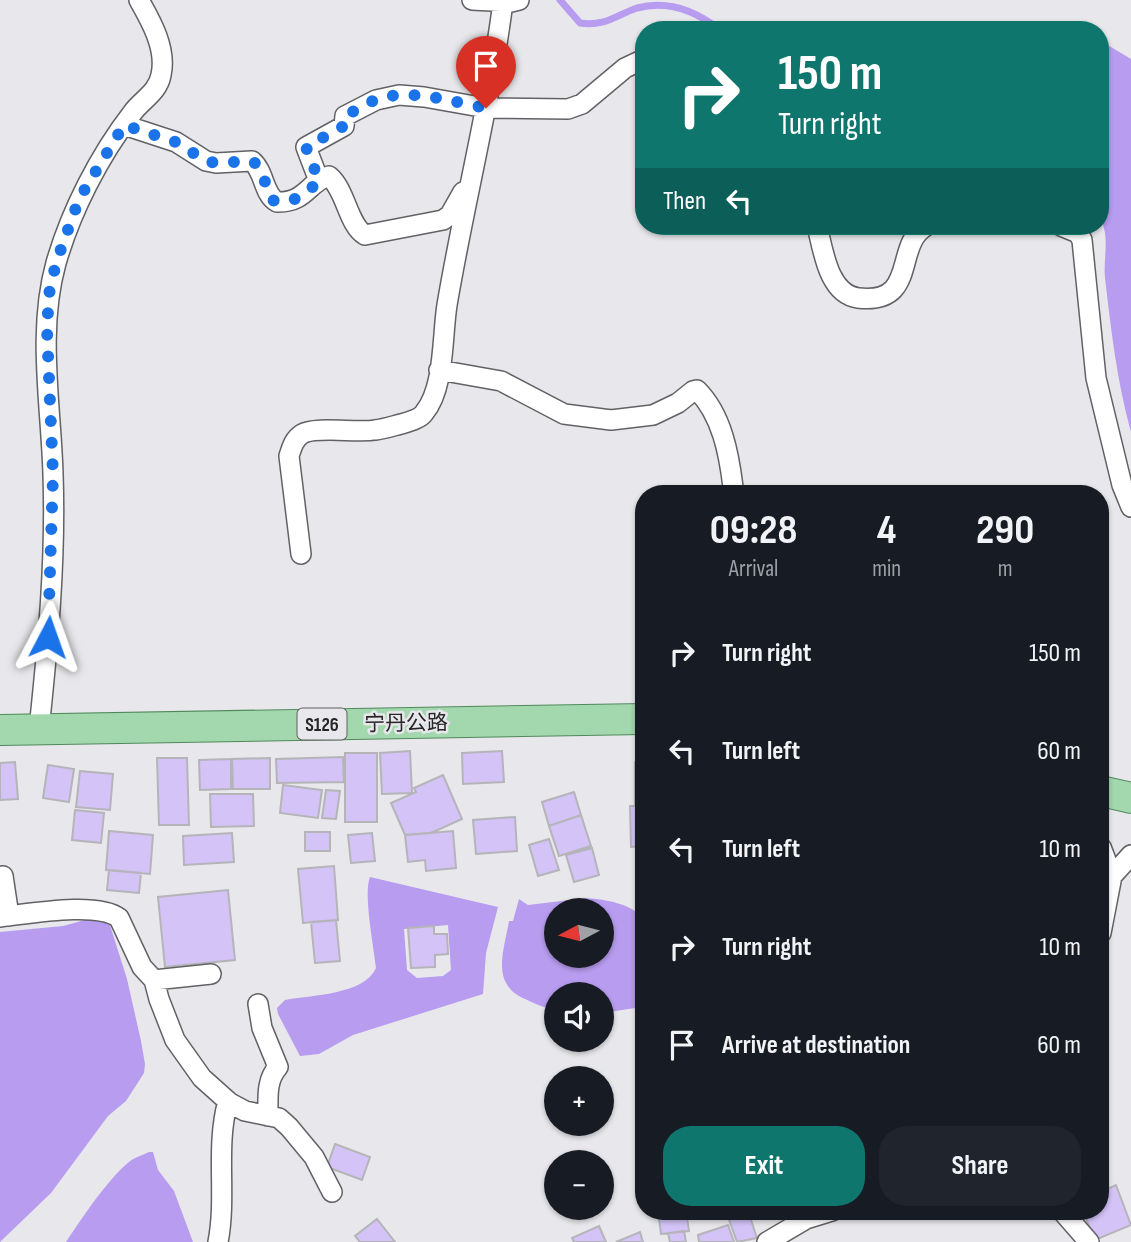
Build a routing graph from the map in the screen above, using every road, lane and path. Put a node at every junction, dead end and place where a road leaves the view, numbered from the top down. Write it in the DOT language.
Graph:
graph roads {
  1 [pos="139,0"];
  2 [pos="472,0"];
  3 [pos="511,1"];
  4 [pos="635,63"];
  5 [pos="486,108"];
  6 [pos="124,125"];
  7 [pos="474,163"];
  8 [pos="319,181"];
  9 [pos="819,235"];
  10 [pos="917,235"];
  11 [pos="1079,235"];
  12 [pos="439,370"];
  13 [pos="733,485"];
  14 [pos="1131,507"];
  15 [pos="301,554"];
  16 [pos="635,719"];
  17 [pos="39,729"];
  18 [pos="0,730"];
  19 [pos="1109,793"];
  20 [pos="1131,798"];
  21 [pos="1131,855"];
  22 [pos="1109,868"];
  23 [pos="3,876"];
  24 [pos="1112,876"];
  25 [pos="1109,892"];
  26 [pos="5,917"];
  27 [pos="211,974"];
  28 [pos="154,980"];
  29 [pos="258,1004"];
  30 [pos="228,1101"];
  31 [pos="268,1116"];
  32 [pos="332,1192"];
  33 [pos="804,1220"];
  34 [pos="1070,1220"];
  35 [pos="218,1242"];
  36 [pos="767,1242"];
  37 [pos="1089,1242"];
  1 -- 6 [label="street"];
  2 -- 3 [label="street"];
  3 -- 5 [label="street"];
  4 -- 5 [label="street"];
  5 -- 7 [label="street"];
  5 -- 8 [label="street"];
  6 -- 8 [label="street"];
  6 -- 17 [label="street"];
  7 -- 8 [label="street"];
  7 -- 12 [label="street"];
  9 -- 10 [label="street"];
  11 -- 14 [label="street"];
  12 -- 13 [label="street"];
  12 -- 15 [label="street"];
  16 -- 17 [label="main road, 宁丹公路 / S126"];
  17 -- 18 [label="main road, 宁丹公路 / S126"];
  19 -- 20 [label="main road"];
  21 -- 24 [label="street"];
  22 -- 24 [label="street"];
  23 -- 26 [label="street"];
  24 -- 25 [label="street"];
  26 -- 28 [label="street"];
  27 -- 28 [label="street"];
  28 -- 30 [label="street"];
  29 -- 31 [label="street"];
  30 -- 31 [label="street"];
  30 -- 35 [label="street"];
  31 -- 32 [label="street"];
  33 -- 36 [label="street"];
  34 -- 37 [label="street"];
}
